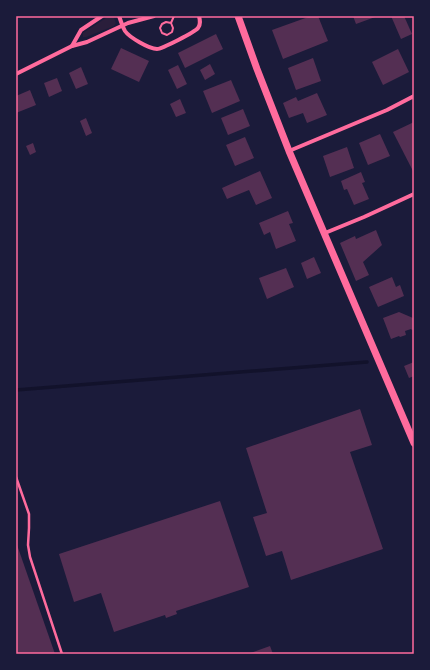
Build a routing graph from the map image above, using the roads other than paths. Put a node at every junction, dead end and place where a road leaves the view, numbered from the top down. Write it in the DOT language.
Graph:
graph roads {
  1 [pos="102,16"];
  2 [pos="119,16"];
  3 [pos="154,16"];
  4 [pos="198,16"];
  5 [pos="238,16"];
  6 [pos="122,27"];
  7 [pos="72,46"];
  8 [pos="16,74"];
  9 [pos="414,96"];
  10 [pos="290,151"];
  11 [pos="414,194"];
  12 [pos="325,233"];
  13 [pos="414,443"];
  14 [pos="16,477"];
  15 [pos="62,654"];
  1 -- 7 [label="street"];
  2 -- 6 [label="street"];
  3 -- 6 [label="street"];
  4 -- 6 [label="street"];
  5 -- 10 [label="street"];
  6 -- 7 [label="street"];
  7 -- 8 [label="street"];
  9 -- 10 [label="street"];
  10 -- 12 [label="street"];
  11 -- 12 [label="street"];
  12 -- 13 [label="street"];
  14 -- 15 [label="lane"];
}
